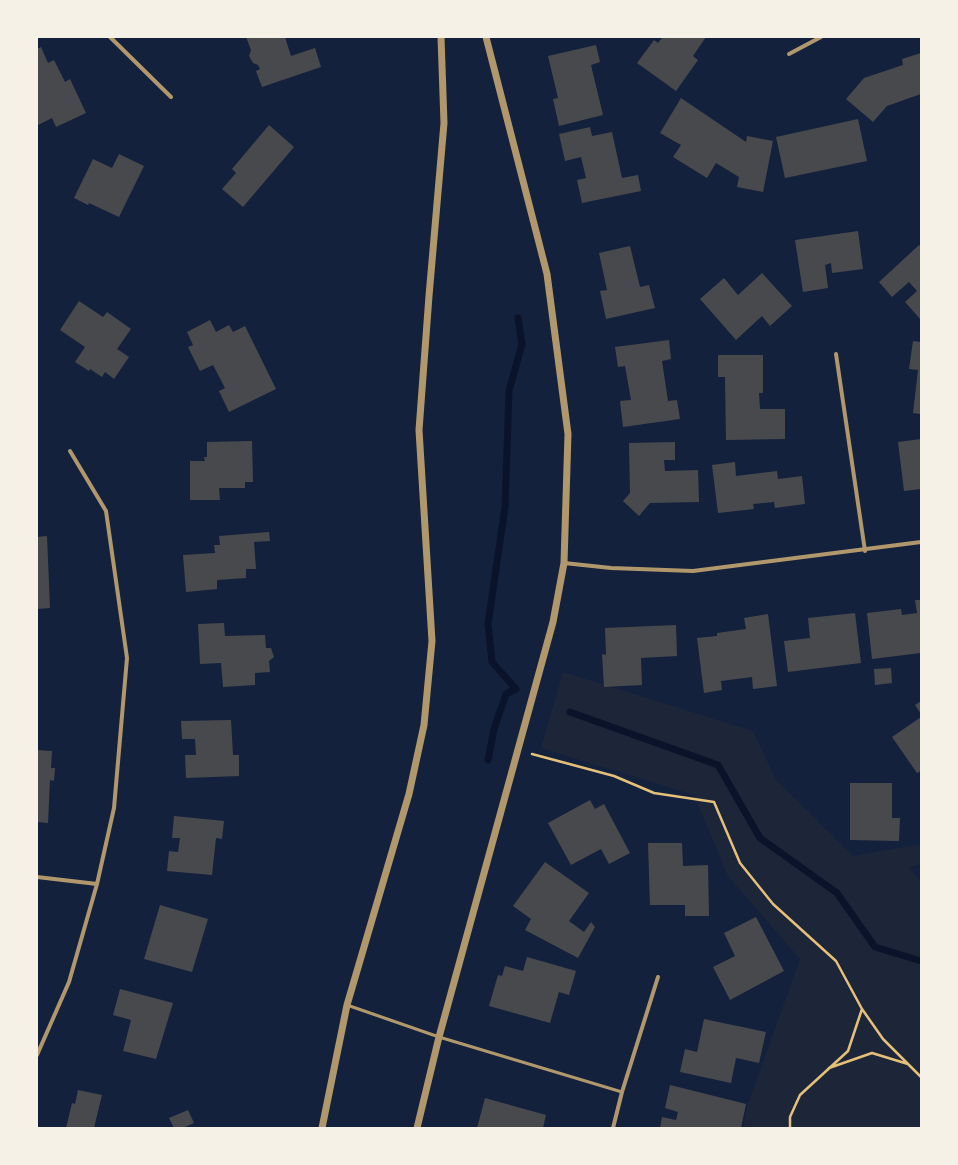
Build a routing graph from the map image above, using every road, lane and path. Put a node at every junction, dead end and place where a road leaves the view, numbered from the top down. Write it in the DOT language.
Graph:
graph roads {
  1 [pos="110,37"];
  2 [pos="442,37"];
  3 [pos="486,37"];
  4 [pos="821,37"];
  5 [pos="789,54"];
  6 [pos="171,97"];
  7 [pos="836,354"];
  8 [pos="70,451"];
  9 [pos="921,542"];
  10 [pos="865,551"];
  11 [pos="564,563"];
  12 [pos="518,750"];
  13 [pos="37,877"];
  14 [pos="97,884"];
  15 [pos="658,977"];
  16 [pos="347,1005"];
  17 [pos="862,1009"];
  18 [pos="439,1037"];
  19 [pos="37,1054"];
  20 [pos="908,1064"];
  21 [pos="828,1069"];
  22 [pos="921,1076"];
  23 [pos="622,1092"];
  24 [pos="322,1128"];
  25 [pos="417,1128"];
  26 [pos="613,1128"];
  27 [pos="790,1128"];
  1 -- 6 [label="street"];
  2 -- 16 [label="street"];
  3 -- 11 [label="street"];
  4 -- 5 [label="street"];
  7 -- 10 [label="street"];
  8 -- 14 [label="street"];
  9 -- 10 [label="street"];
  10 -- 11 [label="street"];
  11 -- 12 [label="street"];
  12 -- 17 [label="path"];
  12 -- 18 [label="street"];
  13 -- 14 [label="street"];
  14 -- 19 [label="street"];
  15 -- 23 [label="street"];
  16 -- 18 [label="lane"];
  16 -- 24 [label="street"];
  17 -- 20 [label="path"];
  17 -- 21 [label="path"];
  18 -- 23 [label="lane"];
  18 -- 25 [label="street"];
  20 -- 21 [label="path"];
  20 -- 22 [label="path"];
  21 -- 27 [label="path"];
  23 -- 26 [label="street"];
}
